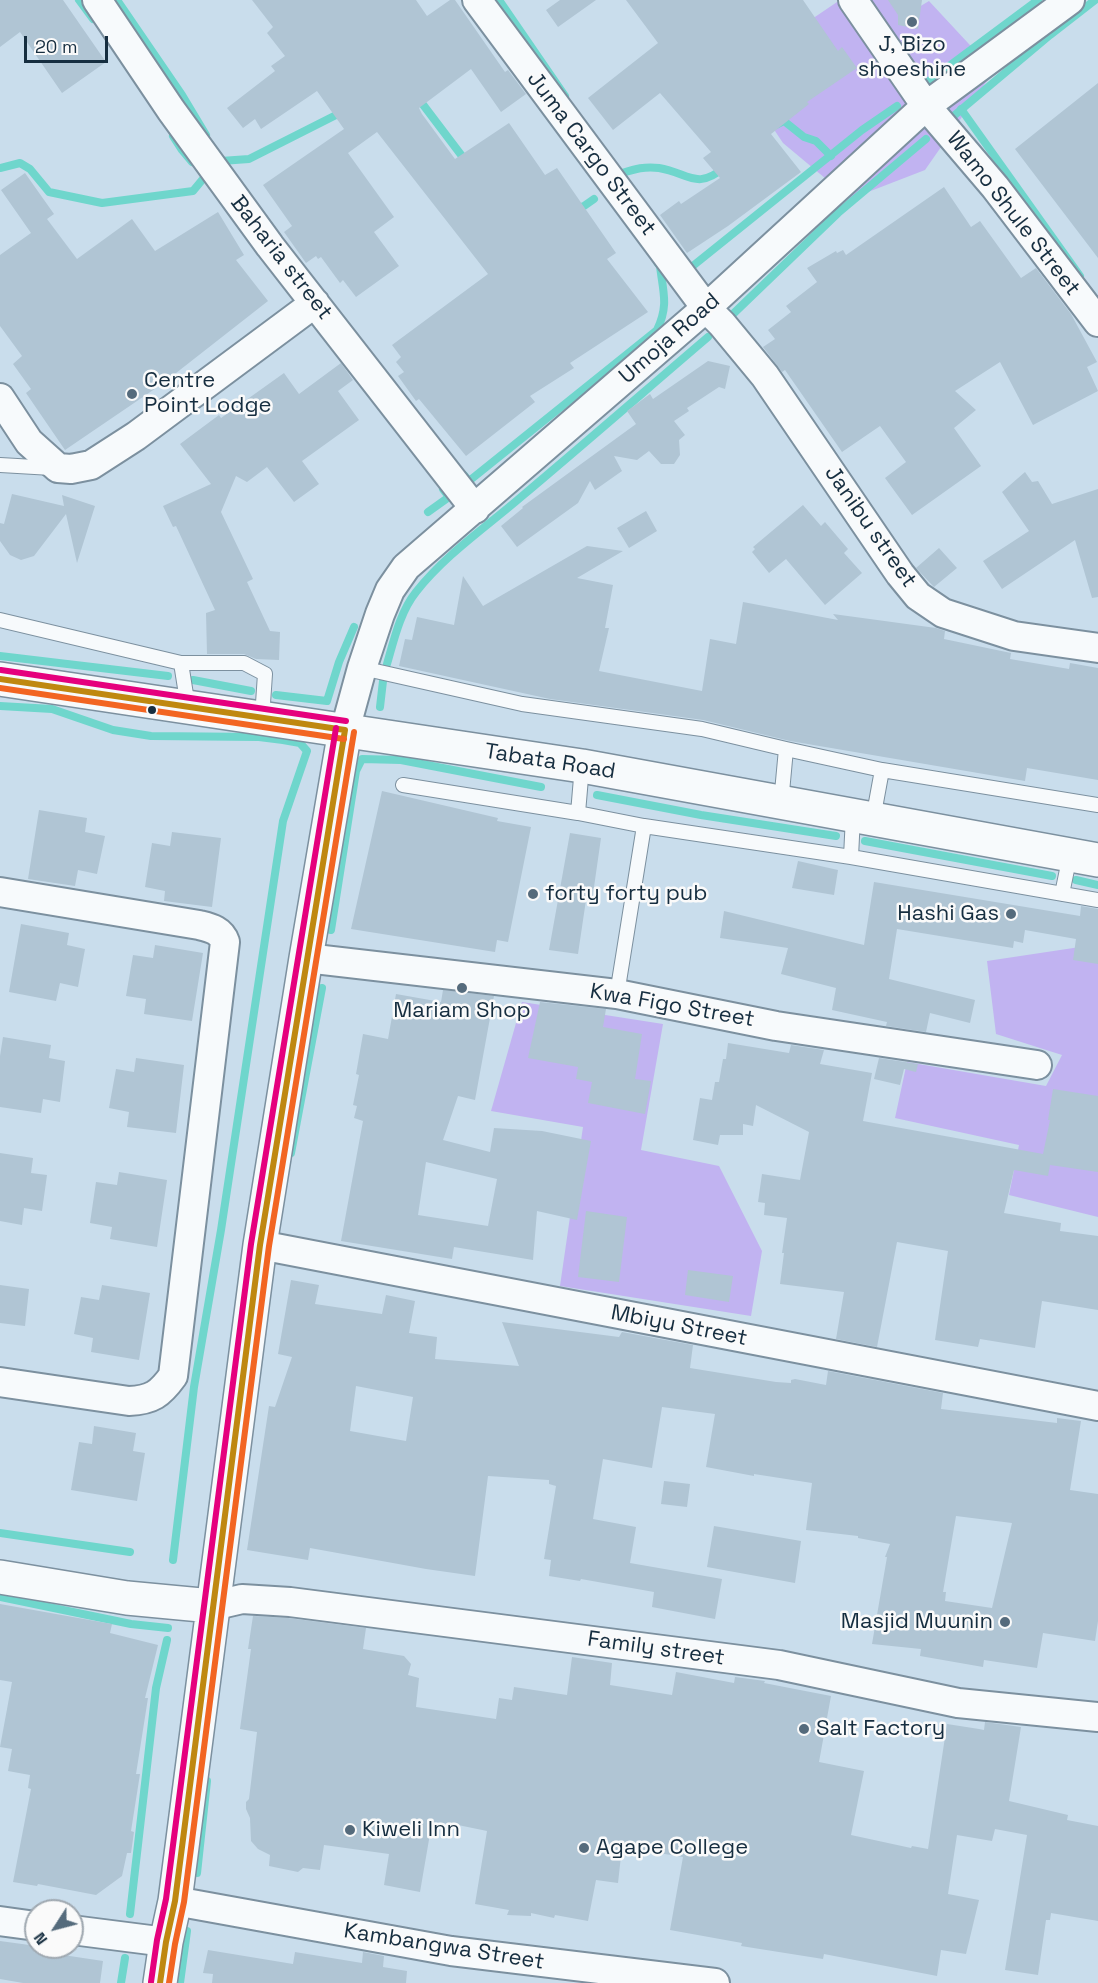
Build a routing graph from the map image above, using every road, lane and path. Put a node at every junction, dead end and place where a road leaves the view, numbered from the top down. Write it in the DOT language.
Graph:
graph roads {
  1 [pos="97,0"];
  2 [pos="477,0"];
  3 [pos="853,0"];
  4 [pos="1070,0"];
  5 [pos="926,106"];
  6 [pos="315,303"];
  7 [pos="706,308"];
  8 [pos="1098,322"];
  9 [pos="0,398"];
  10 [pos="0,465"];
  11 [pos="58,468"];
  12 [pos="475,509"];
  13 [pos="0,620"];
  14 [pos="1098,648"];
  15 [pos="181,663"];
  16 [pos="362,668"];
  17 [pos="0,679"];
  18 [pos="188,707"];
  19 [pos="262,718"];
  20 [pos="345,730"];
  21 [pos="786,749"];
  22 [pos="582,766"];
  23 [pos="882,770"];
  24 [pos="403,785"];
  25 [pos="781,803"];
  26 [pos="1098,805"];
  27 [pos="578,813"];
  28 [pos="863,818"];
  29 [pos="644,826"];
  30 [pos="851,857"];
  31 [pos="1084,858"];
  32 [pos="0,892"];
  33 [pos="1062,894"];
  34 [pos="1098,900"];
  35 [pos="306,958"];
  36 [pos="617,994"];
  37 [pos="1037,1065"];
  38 [pos="260,1245"];
  39 [pos="0,1382"];
  40 [pos="1098,1406"];
  41 [pos="0,1577"];
  42 [pos="212,1606"];
  43 [pos="1098,1717"];
  44 [pos="175,1902"];
  45 [pos="0,1921"];
  46 [pos="24,1924"];
  47 [pos="84,1932"];
  48 [pos="166,1942"];
  49 [pos="160,1983"];
  50 [pos="715,1983"];
  1 -- 6 [label="street, Baharia street"];
  2 -- 7 [label="street, Juma Cargo Street"];
  3 -- 5 [label="street, Wamo Shule Street"];
  4 -- 5 [label="street, Umoja Road"];
  5 -- 7 [label="street, Umoja Road"];
  5 -- 8 [label="street, Wamo Shule Street"];
  6 -- 11 [label="street"];
  6 -- 12 [label="street, Baharia street"];
  7 -- 12 [label="street, Umoja Road"];
  7 -- 14 [label="street, Janibu street"];
  9 -- 11 [label="street"];
  10 -- 11 [label="lane"];
  12 -- 16 [label="street, Umoja Road"];
  13 -- 15 [label="lane"];
  15 -- 18 [label="lane"];
  15 -- 19 [label="lane"];
  16 -- 20 [label="street, Umoja Road"];
  16 -- 21 [label="lane"];
  17 -- 18 [label="street, Tabata Road"];
  18 -- 19 [label="street, Tabata Road"];
  19 -- 20 [label="street, Tabata Road"];
  20 -- 22 [label="street, Tabata Road"];
  20 -- 35 [label="street"];
  21 -- 23 [label="lane"];
  21 -- 25 [label="lane"];
  22 -- 25 [label="street, Tabata Road"];
  22 -- 27 [label="lane"];
  23 -- 26 [label="lane"];
  23 -- 28 [label="lane"];
  24 -- 27 [label="lane"];
  25 -- 28 [label="street, Tabata Road"];
  27 -- 29 [label="lane"];
  28 -- 30 [label="lane"];
  28 -- 31 [label="street, Tabata Road"];
  29 -- 30 [label="lane"];
  29 -- 36 [label="lane"];
  30 -- 33 [label="lane"];
  31 -- 33 [label="lane"];
  32 -- 39 [label="street"];
  33 -- 34 [label="lane"];
  35 -- 36 [label="street, Kwa Figo Street"];
  35 -- 38 [label="street"];
  36 -- 37 [label="street, Kwa Figo Street"];
  38 -- 40 [label="street, Mbiyu Street"];
  38 -- 42 [label="street"];
  41 -- 42 [label="street"];
  42 -- 43 [label="street, Family street"];
  42 -- 44 [label="street"];
  44 -- 48 [label="street"];
  44 -- 50 [label="street, Kambangwa Street"];
  45 -- 46 [label="street"];
  47 -- 48 [label="street"];
  48 -- 49 [label="street"];
}
